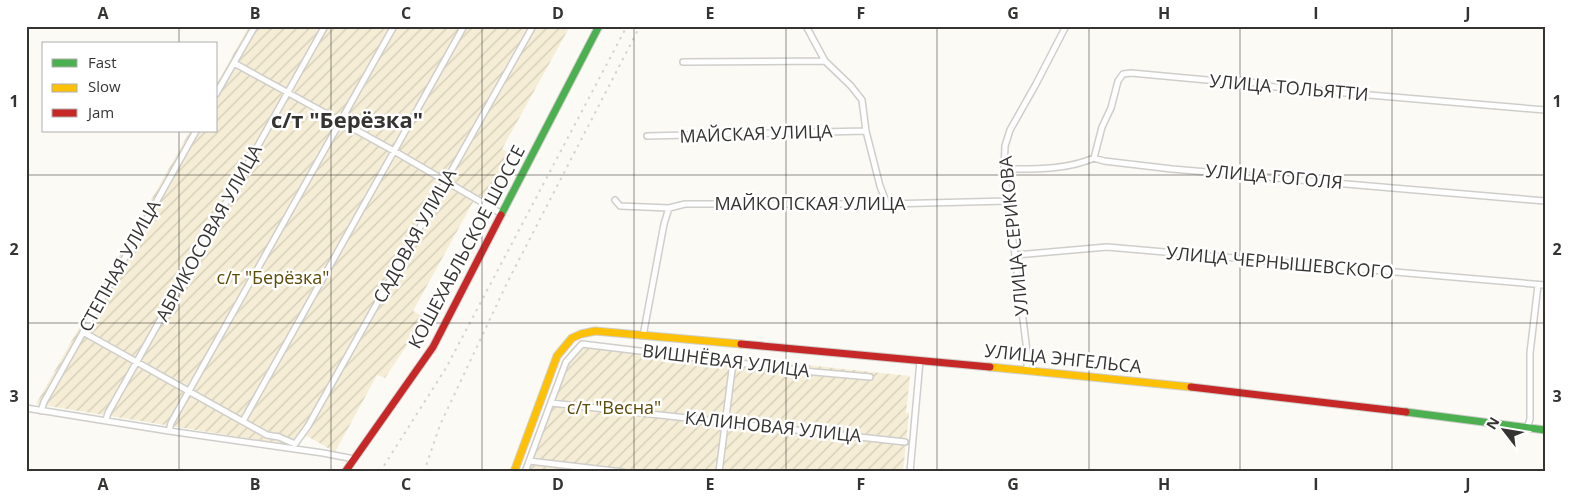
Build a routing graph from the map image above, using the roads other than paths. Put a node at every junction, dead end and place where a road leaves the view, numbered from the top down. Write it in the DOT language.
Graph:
graph roads {
  1 [pos="254,26"];
  2 [pos="325,26"];
  3 [pos="394,26"];
  4 [pos="464,26"];
  5 [pos="533,26"];
  6 [pos="599,26"];
  7 [pos="806,26"];
  8 [pos="1066,26"];
  9 [pos="826,61"];
  10 [pos="683,62"];
  11 [pos="234,63"];
  12 [pos="218,91"];
  13 [pos="288,91"];
  14 [pos="1545,110"];
  15 [pos="341,121"];
  16 [pos="866,131"];
  17 [pos="195,132"];
  18 [pos="647,136"];
  19 [pos="394,150"];
  20 [pos="1094,158"];
  21 [pos="1004,169"];
  22 [pos="446,180"];
  23 [pos="615,200"];
  24 [pos="1008,201"];
  25 [pos="1545,201"];
  26 [pos="888,204"];
  27 [pos="669,208"];
  28 [pos="502,214"];
  29 [pos="1015,255"];
  30 [pos="1538,285"];
  31 [pos="1545,285"];
  32 [pos="83,332"];
  33 [pos="643,336"];
  34 [pos="920,361"];
  35 [pos="137,362"];
  36 [pos="733,362"];
  37 [pos="1027,370"];
  38 [pos="870,377"];
  39 [pos="189,392"];
  40 [pos="551,403"];
  41 [pos="26,408"];
  42 [pos="41,411"];
  43 [pos="106,420"];
  44 [pos="243,421"];
  45 [pos="725,422"];
  46 [pos="1527,428"];
  47 [pos="1545,430"];
  48 [pos="169,431"];
  49 [pos="905,442"];
  50 [pos="296,447"];
  51 [pos="354,459"];
  52 [pos="529,461"];
  53 [pos="346,472"];
  54 [pos="514,472"];
  55 [pos="525,472"];
  56 [pos="623,472"];
  57 [pos="719,472"];
  58 [pos="910,472"];
  1 -- 11 [label="street"];
  2 -- 13 [label="street, АБРИКОСОВАЯ УЛИЦА"];
  3 -- 15 [label="street"];
  4 -- 19 [label="street"];
  5 -- 22 [label="street, САДОВАЯ УЛИЦА"];
  6 -- 28 [label="street, КОШЕХАБЛЬСКОЕ ШОССЕ"];
  7 -- 9 [label="street"];
  8 -- 21 [label="street, УЛИЦА СЕРИКОВА"];
  9 -- 10 [label="street"];
  9 -- 16 [label="street"];
  11 -- 12 [label="street"];
  11 -- 13 [label="street"];
  13 -- 15 [label="street"];
  13 -- 35 [label="street, АБРИКОСОВАЯ УЛИЦА"];
  14 -- 20 [label="street, УЛИЦА ТОЛЬЯТТИ"];
  15 -- 19 [label="street"];
  15 -- 39 [label="street"];
  16 -- 18 [label="street, МАЙСКАЯ УЛИЦА"];
  16 -- 26 [label="street"];
  17 -- 32 [label="street, СТЕПНАЯ УЛИЦА"];
  19 -- 22 [label="street"];
  19 -- 44 [label="street"];
  20 -- 21 [label="street, УЛИЦА ГОГОЛЯ"];
  20 -- 25 [label="street, УЛИЦА ГОГОЛЯ"];
  21 -- 24 [label="street, УЛИЦА СЕРИКОВА"];
  22 -- 28 [label="street"];
  22 -- 50 [label="street, САДОВАЯ УЛИЦА"];
  23 -- 27 [label="street, МАЙКОПСКАЯ УЛИЦА"];
  24 -- 26 [label="street, МАЙКОПСКАЯ УЛИЦА"];
  24 -- 29 [label="street, УЛИЦА СЕРИКОВА"];
  26 -- 27 [label="street, МАЙКОПСКАЯ УЛИЦА"];
  27 -- 33 [label="street"];
  28 -- 51 [label="street, КОШЕХАБЛЬСКОЕ ШОССЕ"];
  29 -- 30 [label="street, УЛИЦА ЧЕРНЫШЕВСКОГО"];
  29 -- 37 [label="street, УЛИЦА СЕРИКОВА"];
  30 -- 31 [label="street, УЛИЦА ЧЕРНЫШЕВСКОГО"];
  30 -- 46 [label="street"];
  32 -- 35 [label="street"];
  32 -- 42 [label="street, СТЕПНАЯ УЛИЦА"];
  33 -- 34 [label="street, УЛИЦА ЭНГЕЛЬСА"];
  33 -- 54 [label="street, УЛИЦА ЭНГЕЛЬСА"];
  34 -- 37 [label="street, УЛИЦА ЭНГЕЛЬСА"];
  34 -- 58 [label="street"];
  35 -- 39 [label="street"];
  35 -- 43 [label="street, АБРИКОСОВАЯ УЛИЦА"];
  36 -- 38 [label="street, ВИШНЁВАЯ УЛИЦА"];
  36 -- 40 [label="street, ВИШНЁВАЯ УЛИЦА"];
  36 -- 45 [label="street"];
  37 -- 46 [label="street, УЛИЦА ЭНГЕЛЬСА"];
  39 -- 44 [label="street"];
  39 -- 48 [label="street"];
  40 -- 45 [label="street, КАЛИНОВАЯ УЛИЦА"];
  40 -- 52 [label="street"];
  41 -- 42 [label="street"];
  42 -- 43 [label="street"];
  43 -- 48 [label="street"];
  44 -- 50 [label="street"];
  45 -- 49 [label="street, КАЛИНОВАЯ УЛИЦА"];
  45 -- 57 [label="street"];
  46 -- 47 [label="street, УЛИЦА ЭНГЕЛЬСА"];
  48 -- 50 [label="street"];
  50 -- 51 [label="street"];
  51 -- 53 [label="street, КОШЕХАБЛЬСКОЕ ШОССЕ"];
  52 -- 55 [label="street"];
  52 -- 56 [label="street"];
}
